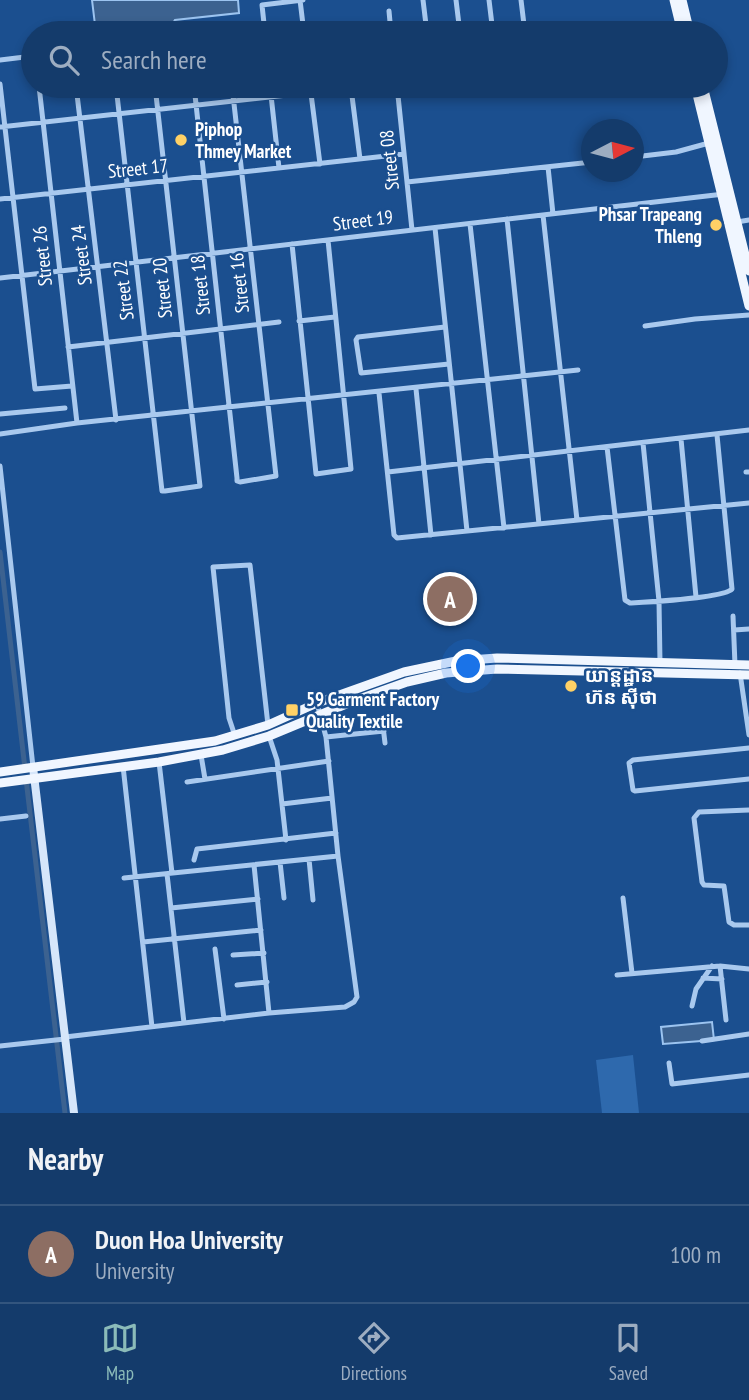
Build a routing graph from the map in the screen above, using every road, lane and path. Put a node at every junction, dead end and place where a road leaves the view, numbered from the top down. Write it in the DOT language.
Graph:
graph roads {
  1 [pos="301,0"];
  2 [pos="423,0"];
  3 [pos="457,0"];
  4 [pos="489,0"];
  5 [pos="521,0"];
  6 [pos="674,0"];
  7 [pos="682,0"];
  8 [pos="389,11"];
  9 [pos="264,21"];
  10 [pos="303,21"];
  11 [pos="390,21"];
  12 [pos="426,21"];
  13 [pos="459,21"];
  14 [pos="492,21"];
  15 [pos="524,21"];
  16 [pos="679,21"];
  17 [pos="687,21"];
  18 [pos="21,57"];
  19 [pos="0,60"];
  20 [pos="0,84"];
  21 [pos="40,98"];
  22 [pos="78,98"];
  23 [pos="117,98"];
  24 [pos="156,98"];
  25 [pos="195,98"];
  26 [pos="234,98"];
  27 [pos="256,98"];
  28 [pos="271,98"];
  29 [pos="312,98"];
  30 [pos="352,98"];
  31 [pos="398,98"];
  32 [pos="698,98"];
  33 [pos="706,98"];
  34 [pos="234,101"];
  35 [pos="196,105"];
  36 [pos="157,109"];
  37 [pos="119,114"];
  38 [pos="80,118"];
  39 [pos="43,122"];
  40 [pos="2,126"];
  41 [pos="709,142"];
  42 [pos="404,154"];
  43 [pos="644,156"];
  44 [pos="360,159"];
  45 [pos="581,163"];
  46 [pos="320,164"];
  47 [pos="548,167"];
  48 [pos="279,168"];
  49 [pos="242,172"];
  50 [pos="204,176"];
  51 [pos="165,181"];
  52 [pos="407,182"];
  53 [pos="126,185"];
  54 [pos="89,189"];
  55 [pos="51,193"];
  56 [pos="726,194"];
  57 [pos="13,197"];
  58 [pos="0,199"];
  59 [pos="553,214"];
  60 [pos="543,215"];
  61 [pos="507,219"];
  62 [pos="749,220"];
  63 [pos="737,222"];
  64 [pos="470,223"];
  65 [pos="435,228"];
  66 [pos="412,230"];
  67 [pos="328,240"];
  68 [pos="292,244"];
  69 [pos="251,249"];
  70 [pos="743,253"];
  71 [pos="212,254"];
  72 [pos="174,258"];
  73 [pos="136,262"];
  74 [pos="98,267"];
  75 [pos="60,271"];
  76 [pos="749,271"];
  77 [pos="21,276"];
  78 [pos="0,278"];
  79 [pos="749,306"];
  80 [pos="749,315"];
  81 [pos="335,317"];
  82 [pos="299,321"];
  83 [pos="279,322"];
  84 [pos="259,324"];
  85 [pos="645,326"];
  86 [pos="445,327"];
  87 [pos="220,329"];
  88 [pos="183,333"];
  89 [pos="145,338"];
  90 [pos="107,342"];
  91 [pos="68,347"];
  92 [pos="449,364"];
  93 [pos="578,370"];
  94 [pos="560,372"];
  95 [pos="525,376"];
  96 [pos="488,380"];
  97 [pos="450,384"];
  98 [pos="72,386"];
  99 [pos="416,389"];
  100 [pos="379,393"];
  101 [pos="343,396"];
  102 [pos="307,400"];
  103 [pos="268,403"];
  104 [pos="229,407"];
  105 [pos="65,408"];
  106 [pos="192,412"];
  107 [pos="0,414"];
  108 [pos="154,416"];
  109 [pos="116,420"];
  110 [pos="76,423"];
  111 [pos="748,431"];
  112 [pos="0,434"];
  113 [pos="717,435"];
  114 [pos="681,439"];
  115 [pos="643,443"];
  116 [pos="607,447"];
  117 [pos="569,452"];
  118 [pos="532,456"];
  119 [pos="495,460"];
  120 [pos="460,464"];
  121 [pos="0,466"];
  122 [pos="422,468"];
  123 [pos="388,472"];
  124 [pos="237,481"];
  125 [pos="162,491"];
  126 [pos="749,503"];
  127 [pos="724,505"];
  128 [pos="687,508"];
  129 [pos="650,512"];
  130 [pos="615,516"];
  131 [pos="577,520"];
  132 [pos="539,524"];
  133 [pos="504,528"];
  134 [pos="467,531"];
  135 [pos="431,535"];
  136 [pos="696,597"];
  137 [pos="659,601"];
  138 [pos="733,616"];
  139 [pos="749,629"];
  140 [pos="734,630"];
  141 [pos="483,659"];
  142 [pos="660,663"];
  143 [pos="432,664"];
  144 [pos="735,665"];
  145 [pos="749,665"];
  146 [pos="483,670"];
  147 [pos="660,674"];
  148 [pos="746,675"];
  149 [pos="433,676"];
  150 [pos="317,704"];
  151 [pos="321,714"];
  152 [pos="382,718"];
  153 [pos="268,724"];
  154 [pos="384,731"];
  155 [pos="235,735"];
  156 [pos="749,735"];
  157 [pos="269,736"];
  158 [pos="326,737"];
  159 [pos="385,743"];
  160 [pos="238,746"];
  161 [pos="749,748"];
  162 [pos="201,755"];
  163 [pos="329,761"];
  164 [pos="159,762"];
  165 [pos="123,766"];
  166 [pos="278,767"];
  167 [pos="27,768"];
  168 [pos="0,772"];
  169 [pos="29,779"];
  170 [pos="205,779"];
  171 [pos="749,779"];
  172 [pos="187,782"];
  173 [pos="0,783"];
  174 [pos="332,797"];
  175 [pos="282,804"];
  176 [pos="749,810"];
  177 [pos="26,816"];
  178 [pos="0,819"];
  179 [pos="336,834"];
  180 [pos="286,839"];
  181 [pos="338,856"];
  182 [pos="309,859"];
  183 [pos="194,860"];
  184 [pos="280,862"];
  185 [pos="254,865"];
  186 [pos="169,874"];
  187 [pos="136,877"];
  188 [pos="124,878"];
  189 [pos="284,898"];
  190 [pos="623,898"];
  191 [pos="258,899"];
  192 [pos="313,900"];
  193 [pos="171,908"];
  194 [pos="749,925"];
  195 [pos="261,930"];
  196 [pos="174,938"];
  197 [pos="143,942"];
  198 [pos="215,949"];
  199 [pos="264,953"];
  200 [pos="233,955"];
  201 [pos="720,966"];
  202 [pos="712,967"];
  203 [pos="749,969"];
  204 [pos="632,973"];
  205 [pos="617,975"];
  206 [pos="703,978"];
  207 [pos="722,979"];
  208 [pos="267,982"];
  209 [pos="237,985"];
  210 [pos="692,1006"];
  211 [pos="269,1013"];
  212 [pos="224,1019"];
  213 [pos="726,1020"];
  214 [pos="184,1023"];
  215 [pos="152,1027"];
  216 [pos="749,1034"];
  217 [pos="62,1039"];
  218 [pos="702,1041"];
  219 [pos="0,1046"];
  220 [pos="668,1063"];
  221 [pos="749,1075"];
  222 [pos="74,1113"];
  1 -- 9 [label="street"];
  1 -- 10 [label="street"];
  2 -- 12 [label="street"];
  3 -- 13 [label="street"];
  4 -- 14 [label="street"];
  5 -- 15 [label="street"];
  6 -- 16 [label="main road"];
  7 -- 17 [label="main road"];
  8 -- 11 [label="street"];
  18 -- 19 [label="street"];
  20 -- 40 [label="street"];
  21 -- 39 [label="street, Street 26"];
  22 -- 38 [label="street, Street 24"];
  23 -- 37 [label="street, Street 22"];
  24 -- 36 [label="street, Street 20"];
  25 -- 35 [label="street, Street 18"];
  26 -- 34 [label="street, Street 16"];
  27 -- 34 [label="street"];
  28 -- 48 [label="street"];
  29 -- 46 [label="street"];
  30 -- 44 [label="street"];
  31 -- 42 [label="street, Street 08"];
  32 -- 41 [label="main road"];
  33 -- 56 [label="main road"];
  34 -- 35 [label="street"];
  34 -- 49 [label="street, Street 16"];
  35 -- 36 [label="street"];
  35 -- 50 [label="street, Street 18"];
  36 -- 37 [label="street"];
  36 -- 51 [label="street, Street 20"];
  37 -- 38 [label="street"];
  37 -- 53 [label="street, Street 22"];
  38 -- 39 [label="street"];
  38 -- 54 [label="street, Street 24"];
  39 -- 40 [label="street"];
  39 -- 55 [label="street, Street 26"];
  40 -- 57 [label="street"];
  41 -- 43 [label="street"];
  41 -- 56 [label="main road"];
  42 -- 44 [label="street, Street 17"];
  42 -- 52 [label="street, Street 08"];
  44 -- 46 [label="street, Street 17"];
  45 -- 47 [label="street"];
  46 -- 48 [label="street, Street 17"];
  47 -- 52 [label="street"];
  47 -- 59 [label="street"];
  48 -- 49 [label="street, Street 17"];
  49 -- 50 [label="street, Street 17"];
  49 -- 69 [label="street, Street 16"];
  50 -- 51 [label="street, Street 17"];
  50 -- 71 [label="street, Street 18"];
  51 -- 53 [label="street, Street 17"];
  51 -- 72 [label="street, Street 20"];
  52 -- 66 [label="street, Street 08"];
  53 -- 54 [label="street, Street 17"];
  53 -- 73 [label="street, Street 22"];
  54 -- 55 [label="street, Street 17"];
  54 -- 74 [label="street, Street 24"];
  55 -- 57 [label="street, Street 17"];
  55 -- 75 [label="street, Street 26"];
  56 -- 59 [label="street, Street 19"];
  56 -- 63 [label="main road"];
  56 -- 70 [label="main road"];
  57 -- 58 [label="street, Street 17"];
  57 -- 77 [label="street"];
  59 -- 60 [label="street, Street 19"];
  60 -- 61 [label="street, Street 19"];
  60 -- 94 [label="street"];
  61 -- 64 [label="street, Street 19"];
  61 -- 95 [label="street"];
  62 -- 63 [label="street"];
  63 -- 70 [label="main road"];
  64 -- 65 [label="street, Street 19"];
  64 -- 96 [label="street"];
  65 -- 66 [label="street, Street 19"];
  65 -- 86 [label="street"];
  66 -- 67 [label="street, Street 19"];
  67 -- 68 [label="street, Street 19"];
  67 -- 81 [label="street"];
  68 -- 69 [label="street, Street 19"];
  68 -- 82 [label="street"];
  69 -- 71 [label="street, Street 19"];
  69 -- 84 [label="street, Street 16"];
  70 -- 76 [label="main road"];
  70 -- 79 [label="main road"];
  71 -- 72 [label="street, Street 19"];
  71 -- 87 [label="street, Street 18"];
  72 -- 73 [label="street, Street 19"];
  72 -- 88 [label="street, Street 20"];
  73 -- 74 [label="street, Street 19"];
  73 -- 89 [label="street, Street 22"];
  74 -- 75 [label="street, Street 19"];
  74 -- 90 [label="street, Street 24"];
  75 -- 77 [label="street, Street 19"];
  75 -- 91 [label="street, Street 26"];
  77 -- 78 [label="street, Street 19"];
  77 -- 98 [label="street"];
  80 -- 85 [label="street"];
  81 -- 82 [label="street"];
  81 -- 101 [label="street"];
  82 -- 102 [label="street"];
  83 -- 84 [label="street"];
  84 -- 87 [label="street"];
  84 -- 103 [label="street, Street 16"];
  86 -- 92 [label="street"];
  86 -- 92 [label="street"];
  87 -- 88 [label="street"];
  87 -- 104 [label="street, Street 18"];
  88 -- 89 [label="street"];
  88 -- 106 [label="street, Street 20"];
  89 -- 90 [label="street"];
  89 -- 108 [label="street, Street 22"];
  90 -- 91 [label="street"];
  90 -- 109 [label="street, Street 24"];
  91 -- 98 [label="street, Street 26"];
  92 -- 97 [label="street"];
  93 -- 94 [label="street"];
  94 -- 95 [label="street"];
  94 -- 117 [label="street"];
  95 -- 96 [label="street"];
  95 -- 118 [label="street"];
  96 -- 97 [label="street"];
  96 -- 119 [label="street"];
  97 -- 99 [label="street"];
  97 -- 120 [label="street"];
  98 -- 110 [label="street, Street 26"];
  99 -- 100 [label="street"];
  99 -- 122 [label="street"];
  100 -- 101 [label="street"];
  100 -- 123 [label="street"];
  101 -- 102 [label="street"];
  101 -- 102 [label="street"];
  102 -- 103 [label="street"];
  103 -- 104 [label="street"];
  103 -- 124 [label="street, Street 16"];
  104 -- 106 [label="street"];
  104 -- 124 [label="street, Street 18"];
  105 -- 107 [label="street"];
  106 -- 108 [label="street"];
  106 -- 125 [label="street, Street 20"];
  108 -- 109 [label="street"];
  108 -- 125 [label="street, Street 22"];
  109 -- 110 [label="street"];
  110 -- 112 [label="street"];
  111 -- 113 [label="street"];
  113 -- 114 [label="street"];
  113 -- 127 [label="street"];
  114 -- 115 [label="street"];
  114 -- 128 [label="street"];
  115 -- 116 [label="street"];
  115 -- 129 [label="street"];
  116 -- 117 [label="street"];
  116 -- 130 [label="street"];
  117 -- 118 [label="street"];
  117 -- 131 [label="street"];
  118 -- 119 [label="street"];
  118 -- 132 [label="street"];
  119 -- 120 [label="street"];
  119 -- 133 [label="street"];
  120 -- 122 [label="street"];
  120 -- 134 [label="street"];
  121 -- 167 [label="street"];
  122 -- 123 [label="street"];
  122 -- 135 [label="street"];
  123 -- 135 [label="street"];
  126 -- 127 [label="street"];
  127 -- 128 [label="street"];
  127 -- 136 [label="street"];
  128 -- 129 [label="street"];
  128 -- 136 [label="street"];
  129 -- 130 [label="street"];
  129 -- 137 [label="street"];
  130 -- 131 [label="street"];
  130 -- 137 [label="street"];
  131 -- 132 [label="street"];
  132 -- 133 [label="street"];
  133 -- 134 [label="street"];
  134 -- 135 [label="street"];
  136 -- 137 [label="street"];
  137 -- 142 [label="street"];
  138 -- 140 [label="street"];
  139 -- 140 [label="street"];
  140 -- 144 [label="street"];
  141 -- 142 [label="main road"];
  141 -- 143 [label="main road"];
  141 -- 146 [label="main road"];
  142 -- 144 [label="main road"];
  142 -- 147 [label="street"];
  143 -- 149 [label="main road"];
  143 -- 150 [label="main road"];
  144 -- 145 [label="main road"];
  144 -- 148 [label="street"];
  146 -- 147 [label="main road"];
  146 -- 149 [label="main road"];
  147 -- 148 [label="main road"];
  148 -- 156 [label="street"];
  149 -- 151 [label="main road"];
  150 -- 151 [label="street"];
  150 -- 153 [label="main road"];
  151 -- 157 [label="main road"];
  151 -- 158 [label="street"];
  152 -- 154 [label="street"];
  153 -- 155 [label="main road"];
  153 -- 155 [label="street"];
  154 -- 158 [label="street"];
  154 -- 159 [label="street"];
  155 -- 160 [label="street"];
  155 -- 167 [label="main road"];
  157 -- 160 [label="main road"];
  157 -- 166 [label="street"];
  158 -- 163 [label="street"];
  160 -- 162 [label="main road"];
  161 -- 171 [label="street"];
  162 -- 164 [label="main road"];
  162 -- 170 [label="street"];
  163 -- 166 [label="street"];
  163 -- 174 [label="street"];
  164 -- 165 [label="main road"];
  164 -- 186 [label="street"];
  165 -- 169 [label="main road"];
  165 -- 187 [label="street"];
  166 -- 170 [label="street"];
  166 -- 175 [label="street"];
  167 -- 168 [label="main road"];
  167 -- 169 [label="street"];
  169 -- 173 [label="main road"];
  169 -- 217 [label="street"];
  170 -- 172 [label="street"];
  174 -- 175 [label="street"];
  174 -- 179 [label="street"];
  175 -- 180 [label="street"];
  176 -- 194 [label="street"];
  177 -- 178 [label="street"];
  179 -- 180 [label="street"];
  179 -- 181 [label="street"];
  180 -- 183 [label="street"];
  181 -- 182 [label="street"];
  181 -- 211 [label="street"];
  182 -- 184 [label="street"];
  182 -- 192 [label="street"];
  184 -- 185 [label="street"];
  184 -- 189 [label="street"];
  185 -- 186 [label="street"];
  185 -- 191 [label="street"];
  186 -- 187 [label="street"];
  186 -- 193 [label="street"];
  187 -- 188 [label="street"];
  187 -- 197 [label="street"];
  190 -- 204 [label="street"];
  191 -- 193 [label="street"];
  191 -- 195 [label="street"];
  193 -- 196 [label="street"];
  195 -- 196 [label="street"];
  195 -- 199 [label="street"];
  196 -- 197 [label="street"];
  196 -- 214 [label="street"];
  197 -- 215 [label="street"];
  198 -- 212 [label="street"];
  199 -- 200 [label="street"];
  199 -- 208 [label="street"];
  201 -- 202 [label="street"];
  201 -- 203 [label="street"];
  201 -- 207 [label="street"];
  202 -- 204 [label="street"];
  202 -- 206 [label="street"];
  204 -- 205 [label="street"];
  206 -- 207 [label="street"];
  206 -- 210 [label="street"];
  207 -- 213 [label="street"];
  208 -- 209 [label="street"];
  208 -- 211 [label="street"];
  211 -- 212 [label="street"];
  212 -- 214 [label="street"];
  214 -- 215 [label="street"];
  215 -- 217 [label="street"];
  216 -- 218 [label="street"];
  217 -- 219 [label="street"];
  217 -- 222 [label="street"];
  220 -- 221 [label="street"];
}
